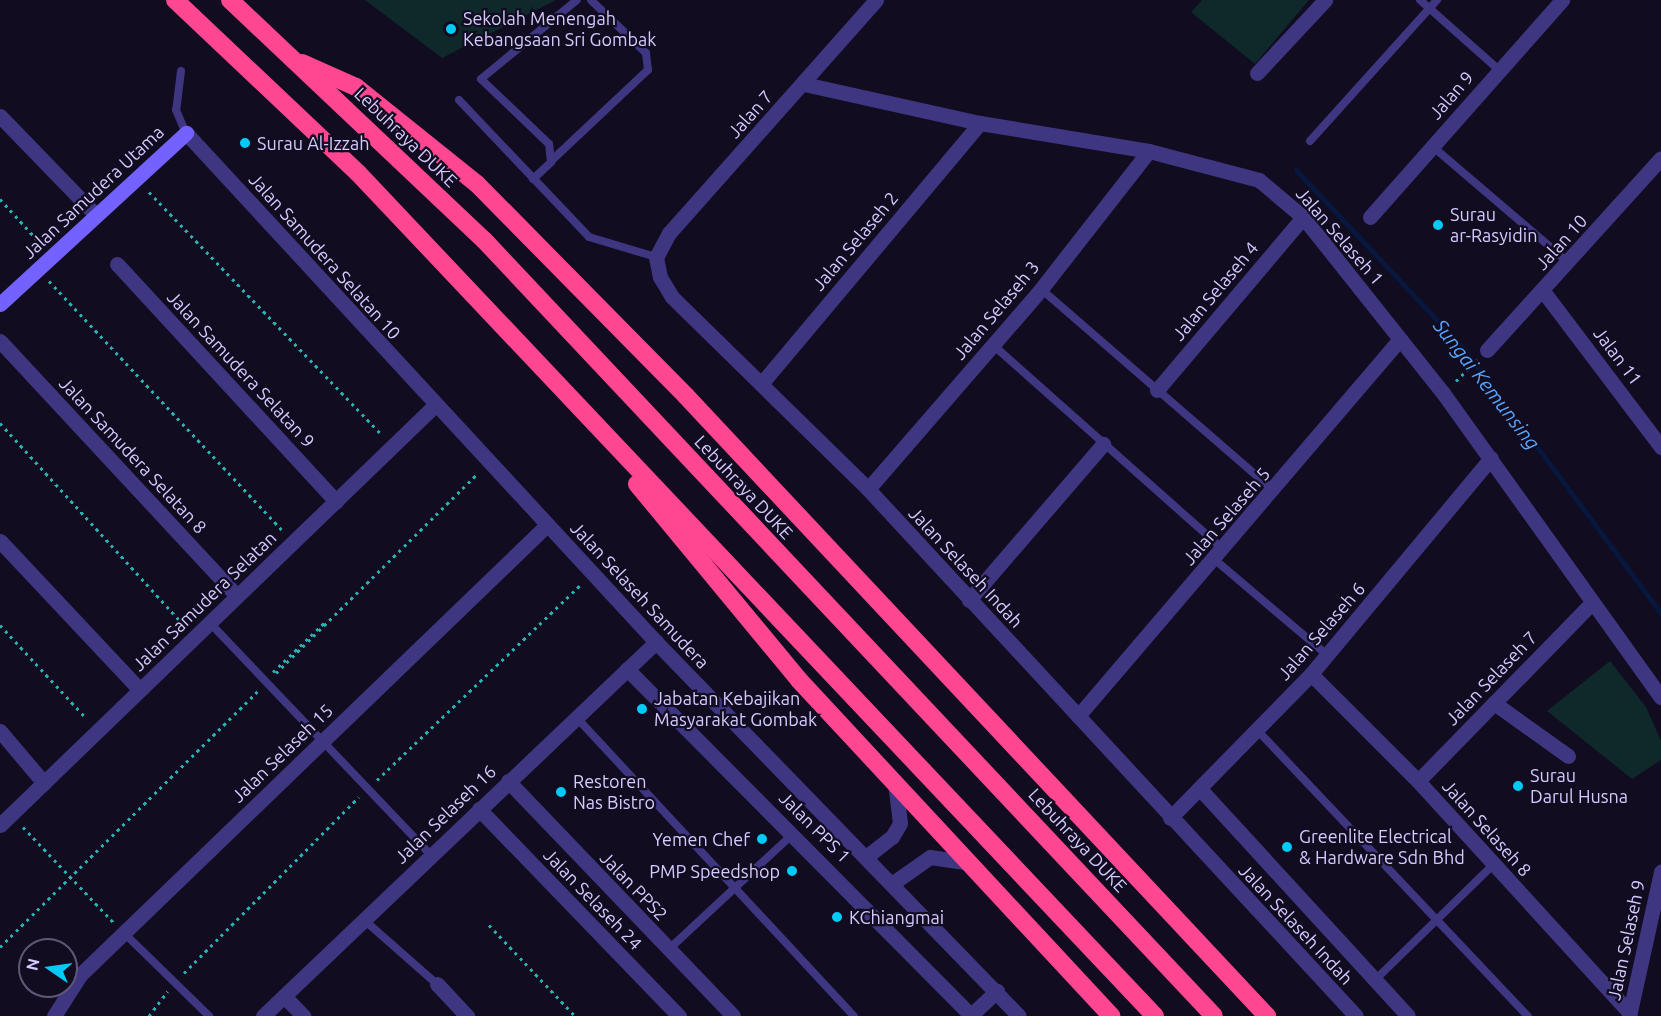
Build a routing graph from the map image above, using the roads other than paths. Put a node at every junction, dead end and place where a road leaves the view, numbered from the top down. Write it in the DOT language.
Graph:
graph roads {
  1 [pos="176,0"];
  2 [pos="230,0"];
  3 [pos="577,0"];
  4 [pos="591,0"];
  5 [pos="876,0"];
  6 [pos="1325,0"];
  7 [pos="1420,0"];
  8 [pos="1437,0"];
  9 [pos="1562,0"];
  10 [pos="1429,9"];
  11 [pos="294,60"];
  12 [pos="1499,70"];
  13 [pos="181,71"];
  14 [pos="1257,73"];
  15 [pos="804,84"];
  16 [pos="459,100"];
  17 [pos="0,116"];
  18 [pos="980,123"];
  19 [pos="186,132"];
  20 [pos="1310,141"];
  21 [pos="1432,146"];
  22 [pos="1149,151"];
  23 [pos="1661,158"];
  24 [pos="551,162"];
  25 [pos="533,179"];
  26 [pos="96,215"];
  27 [pos="1370,217"];
  28 [pos="1303,218"];
  29 [pos="656,257"];
  30 [pos="1569,262"];
  31 [pos="117,264"];
  32 [pos="1041,289"];
  33 [pos="1543,291"];
  34 [pos="0,304"];
  35 [pos="1400,339"];
  36 [pos="0,341"];
  37 [pos="993,345"];
  38 [pos="1487,350"];
  39 [pos="761,384"];
  40 [pos="1157,390"];
  41 [pos="563,391"];
  42 [pos="435,405"];
  43 [pos="1661,419"];
  44 [pos="1650,431"];
  45 [pos="1103,444"];
  46 [pos="1661,447"];
  47 [pos="1491,458"];
  48 [pos="868,489"];
  49 [pos="1274,490"];
  50 [pos="336,501"];
  51 [pos="547,525"];
  52 [pos="0,541"];
  53 [pos="1219,554"];
  54 [pos="237,596"];
  55 [pos="969,600"];
  56 [pos="1592,603"];
  57 [pos="210,623"];
  58 [pos="656,642"];
  59 [pos="1327,655"];
  60 [pos="627,669"];
  61 [pos="1311,674"];
  62 [pos="140,690"];
  63 [pos="1661,698"];
  64 [pos="1494,703"];
  65 [pos="1078,716"];
  66 [pos="576,717"];
  67 [pos="0,731"];
  68 [pos="1259,732"];
  69 [pos="321,743"];
  70 [pos="1568,756"];
  71 [pos="894,778"];
  72 [pos="1418,781"];
  73 [pos="508,782"];
  74 [pos="44,783"];
  75 [pos="1201,790"];
  76 [pos="479,809"];
  77 [pos="1170,818"];
  78 [pos="5,820"];
  79 [pos="794,833"];
  80 [pos="431,855"];
  81 [pos="866,857"];
  82 [pos="970,863"];
  83 [pos="1494,864"];
  84 [pos="1661,872"];
  85 [pos="893,883"];
  86 [pos="735,888"];
  87 [pos="362,919"];
  88 [pos="1435,921"];
  89 [pos="124,933"];
  90 [pos="668,950"];
  91 [pos="1375,980"];
  92 [pos="437,984"];
  93 [pos="997,991"];
  94 [pos="284,996"];
  95 [pos="1630,1014"];
  96 [pos="54,1016"];
  97 [pos="209,1016"];
  98 [pos="263,1016"];
  99 [pos="303,1016"];
  100 [pos="467,1016"];
  101 [pos="679,1016"];
  102 [pos="733,1016"];
  103 [pos="854,1016"];
  104 [pos="971,1016"];
  105 [pos="1019,1016"];
  106 [pos="1111,1016"];
  107 [pos="1155,1016"];
  108 [pos="1214,1016"];
  109 [pos="1267,1016"];
  110 [pos="1356,1016"];
  111 [pos="1408,1016"];
  112 [pos="1528,1016"];
  1 -- 41 [label="highway"];
  2 -- 11 [label="highway, Lebuhraya DUKE"];
  3 -- 24 [label="lane"];
  4 -- 24 [label="lane"];
  5 -- 15 [label="street, Jalan 7"];
  6 -- 14 [label="street"];
  7 -- 10 [label="lane"];
  8 -- 10 [label="lane"];
  9 -- 12 [label="street, Jalan 9"];
  10 -- 12 [label="lane"];
  10 -- 20 [label="lane"];
  11 -- 108 [label="highway, Lebuhraya DUKE"];
  11 -- 109 [label="highway"];
  12 -- 21 [label="street, Jalan 9"];
  13 -- 19 [label="lane"];
  15 -- 18 [label="street, Jalan Selaseh 1"];
  15 -- 29 [label="street, Jalan 7"];
  16 -- 25 [label="lane"];
  17 -- 26 [label="street"];
  18 -- 22 [label="street, Jalan Selaseh 1"];
  18 -- 39 [label="street, Jalan Selaseh 2"];
  19 -- 26 [label="street, Jalan Samudera Utama"];
  19 -- 42 [label="street, Jalan Samudera Selatan 10"];
  21 -- 27 [label="street, Jalan 9"];
  21 -- 30 [label="lane"];
  22 -- 28 [label="street, Jalan Selaseh 1"];
  22 -- 32 [label="street, Jalan Selaseh 3"];
  23 -- 30 [label="street, Jalan 10"];
  24 -- 25 [label="lane"];
  25 -- 29 [label="lane"];
  26 -- 34 [label="street, Jalan Samudera Utama"];
  28 -- 35 [label="street, Jalan Selaseh 1"];
  28 -- 40 [label="street, Jalan Selaseh 4"];
  29 -- 39 [label="street, Jalan Selaseh Indah"];
  30 -- 33 [label="street, Jalan 10"];
  31 -- 50 [label="street, Jalan Samudera Selatan 9"];
  32 -- 37 [label="street, Jalan Selaseh 3"];
  32 -- 40 [label="lane"];
  33 -- 38 [label="street, Jalan 10"];
  33 -- 44 [label="street, Jalan 11"];
  35 -- 47 [label="street, Jalan Selaseh 1"];
  35 -- 49 [label="street, Jalan Selaseh 5"];
  36 -- 54 [label="street, Jalan Samudera Selatan 8"];
  37 -- 45 [label="lane"];
  37 -- 48 [label="street, Jalan Selaseh 3"];
  39 -- 48 [label="street, Jalan Selaseh Indah"];
  40 -- 49 [label="lane"];
  41 -- 71 [label="highway"];
  41 -- 107 [label="highway"];
  42 -- 50 [label="street, Jalan Samudera Selatan"];
  42 -- 51 [label="street, Jalan Selaseh Samudera"];
  43 -- 44 [label="street"];
  44 -- 46 [label="street, Jalan 11"];
  45 -- 53 [label="lane"];
  45 -- 55 [label="street"];
  47 -- 56 [label="street, Jalan Selaseh 1"];
  47 -- 59 [label="street, Jalan Selaseh 6"];
  48 -- 55 [label="street, Jalan Selaseh Indah"];
  49 -- 53 [label="street, Jalan Selaseh 5"];
  50 -- 54 [label="street, Jalan Samudera Selatan"];
  51 -- 58 [label="street, Jalan Selaseh Samudera"];
  51 -- 69 [label="street, Jalan Selaseh 15"];
  52 -- 62 [label="street"];
  53 -- 59 [label="lane"];
  53 -- 65 [label="street, Jalan Selaseh 5"];
  54 -- 57 [label="street, Jalan Samudera Selatan"];
  55 -- 65 [label="street, Jalan Selaseh Indah"];
  56 -- 63 [label="street, Jalan Selaseh 1"];
  56 -- 64 [label="street, Jalan Selaseh 7"];
  57 -- 62 [label="street, Jalan Samudera Selatan"];
  57 -- 69 [label="lane"];
  58 -- 60 [label="street, Jalan Selaseh 16"];
  58 -- 81 [label="street, Jalan Selaseh Samudera"];
  59 -- 61 [label="street, Jalan Selaseh 6"];
  60 -- 66 [label="street, Jalan Selaseh 16"];
  60 -- 79 [label="street, Jalan PPS 1"];
  61 -- 68 [label="street, Jalan Selaseh 6"];
  61 -- 72 [label="street, Jalan Selaseh 8"];
  62 -- 74 [label="street, Jalan Samudera Selatan"];
  64 -- 70 [label="street"];
  64 -- 72 [label="street, Jalan Selaseh 7"];
  65 -- 77 [label="street, Jalan Selaseh Indah"];
  66 -- 73 [label="street, Jalan Selaseh 16"];
  66 -- 86 [label="lane"];
  67 -- 74 [label="street"];
  68 -- 75 [label="street, Jalan Selaseh 6"];
  68 -- 88 [label="lane"];
  69 -- 80 [label="lane"];
  69 -- 89 [label="street, Jalan Selaseh 15"];
  71 -- 81 [label="street"];
  71 -- 82 [label="highway"];
  72 -- 83 [label="street, Jalan Selaseh 8"];
  73 -- 76 [label="street, Jalan Selaseh 16"];
  73 -- 90 [label="street, Jalan PPS2"];
  74 -- 78 [label="street, Jalan Samudera Selatan"];
  75 -- 77 [label="street, Jalan Selaseh 6"];
  75 -- 91 [label="street, Jalan Selaseh Indah"];
  76 -- 80 [label="street, Jalan Selaseh 16"];
  76 -- 101 [label="street, Jalan Selaseh 24"];
  77 -- 110 [label="street, Jalan Selaseh Indah"];
  79 -- 86 [label="lane"];
  79 -- 104 [label="street, Jalan PPS 1"];
  80 -- 87 [label="street, Jalan Selaseh 16"];
  81 -- 85 [label="street, Jalan Selaseh Samudera"];
  82 -- 85 [label="street"];
  82 -- 106 [label="highway"];
  83 -- 88 [label="lane"];
  83 -- 95 [label="street, Jalan Selaseh 8"];
  84 -- 95 [label="street, Jalan Selaseh 9"];
  85 -- 93 [label="street, Jalan Selaseh Samudera"];
  86 -- 90 [label="lane"];
  86 -- 103 [label="lane"];
  87 -- 92 [label="lane"];
  87 -- 94 [label="street, Jalan Selaseh 16"];
  88 -- 91 [label="lane"];
  88 -- 112 [label="lane"];
  89 -- 96 [label="street, Jalan Selaseh 15"];
  89 -- 97 [label="lane"];
  90 -- 102 [label="street, Jalan PPS2"];
  91 -- 111 [label="street, Jalan Selaseh Indah"];
  92 -- 100 [label="street"];
  93 -- 104 [label="street"];
  93 -- 105 [label="street, Jalan Selaseh Samudera"];
  94 -- 98 [label="street, Jalan Selaseh 16"];
  94 -- 99 [label="street"];
}
